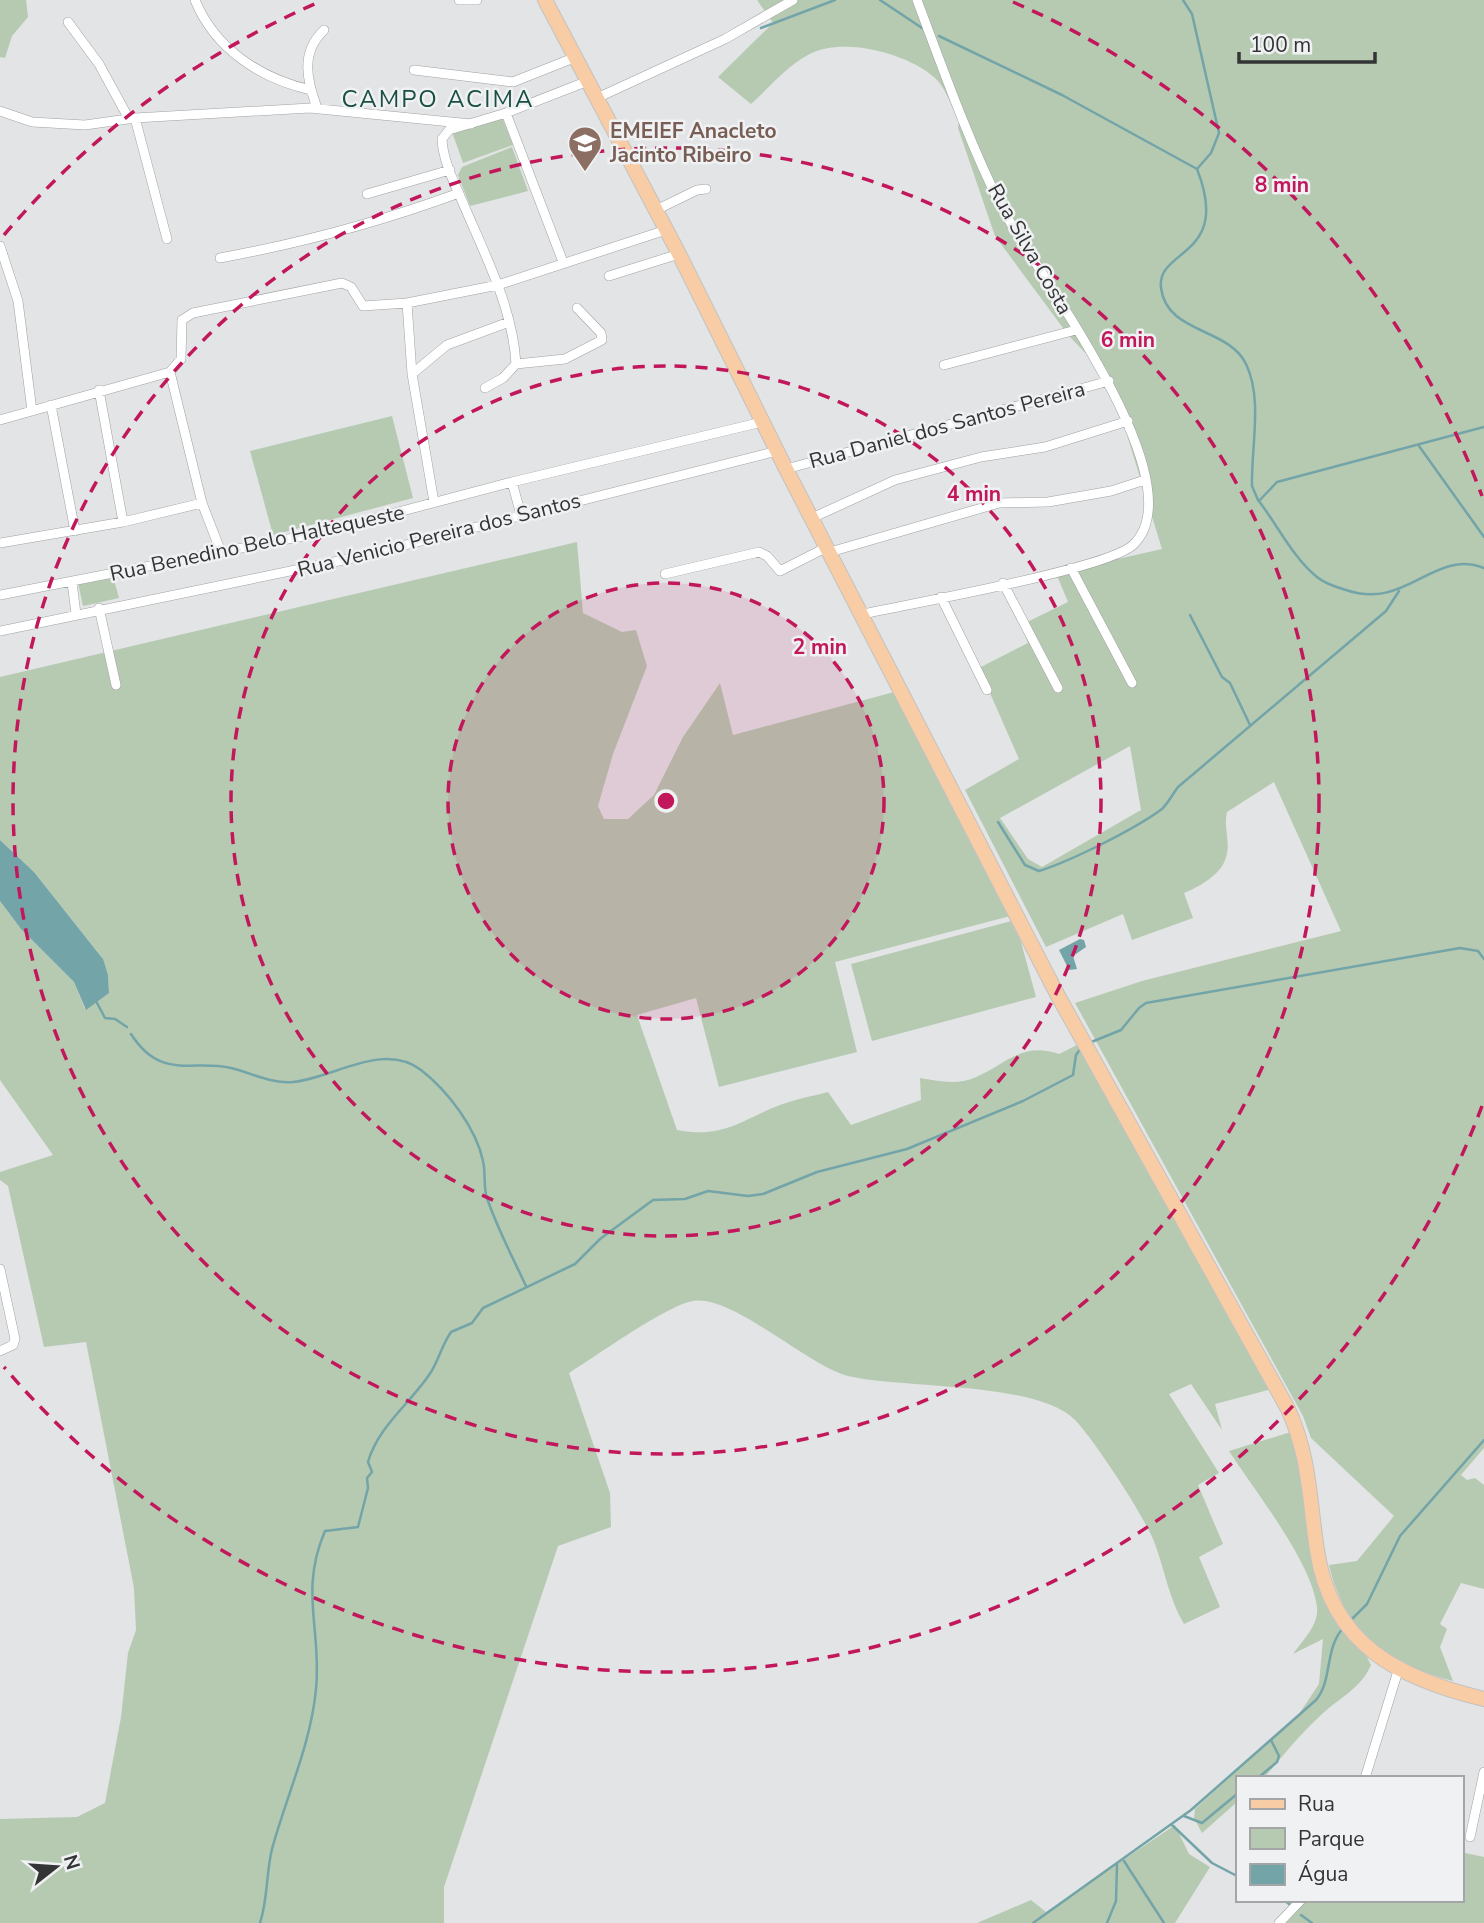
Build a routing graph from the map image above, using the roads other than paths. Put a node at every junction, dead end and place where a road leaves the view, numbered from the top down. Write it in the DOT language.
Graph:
graph roads {
  1 [pos="195,0"];
  2 [pos="459,0"];
  3 [pos="477,0"];
  4 [pos="545,0"];
  5 [pos="793,0"];
  6 [pos="917,0"];
  7 [pos="68,22"];
  8 [pos="324,30"];
  9 [pos="576,57"];
  10 [pos="414,70"];
  11 [pos="588,81"];
  12 [pos="311,90"];
  13 [pos="597,98"];
  14 [pos="317,108"];
  15 [pos="0,111"];
  16 [pos="506,113"];
  17 [pos="132,118"];
  18 [pos="471,124"];
  19 [pos="450,170"];
  20 [pos="706,189"];
  21 [pos="458,193"];
  22 [pos="367,194"];
  23 [pos="656,210"];
  24 [pos="666,230"];
  25 [pos="167,239"];
  26 [pos="0,246"];
  27 [pos="679,254"];
  28 [pos="220,258"];
  29 [pos="563,262"];
  30 [pos="609,276"];
  31 [pos="498,285"];
  32 [pos="407,303"];
  33 [pos="577,308"];
  34 [pos="509,322"];
  35 [pos="1076,330"];
  36 [pos="516,364"];
  37 [pos="944,365"];
  38 [pos="170,372"];
  39 [pos="412,374"];
  40 [pos="1109,381"];
  41 [pos="485,387"];
  42 [pos="99,390"];
  43 [pos="51,405"];
  44 [pos="32,411"];
  45 [pos="0,420"];
  46 [pos="1128,421"];
  47 [pos="762,422"];
  48 [pos="777,451"];
  49 [pos="786,469"];
  50 [pos="1145,480"];
  51 [pos="512,482"];
  52 [pos="435,502"];
  53 [pos="202,503"];
  54 [pos="521,515"];
  55 [pos="812,518"];
  56 [pos="122,522"];
  57 [pos="75,531"];
  58 [pos="0,543"];
  59 [pos="828,549"];
  60 [pos="221,552"];
  61 [pos="1071,568"];
  62 [pos="665,574"];
  63 [pos="72,582"];
  64 [pos="1003,583"];
  65 [pos="0,595"];
  66 [pos="941,597"];
  67 [pos="99,608"];
  68 [pos="76,614"];
  69 [pos="863,614"];
  70 [pos="0,631"];
  71 [pos="1132,683"];
  72 [pos="116,685"];
  73 [pos="1058,688"];
  74 [pos="987,690"];
  75 [pos="0,1269"];
  76 [pos="0,1350"];
  77 [pos="1398,1671"];
  78 [pos="1484,1699"];
  79 [pos="1484,1772"];
  80 [pos="1366,1776"];
  81 [pos="1470,1837"];
  82 [pos="1299,1902"];
  83 [pos="1279,1923"];
  1 -- 12 [label="street"];
  2 -- 3 [label="street"];
  4 -- 9 [label="main road"];
  5 -- 13 [label="street"];
  6 -- 35 [label="street, Rua Silva Costa"];
  7 -- 17 [label="street"];
  8 -- 12 [label="street"];
  9 -- 10 [label="street"];
  9 -- 11 [label="main road"];
  11 -- 13 [label="main road"];
  11 -- 16 [label="street"];
  12 -- 14 [label="street"];
  13 -- 23 [label="main road"];
  14 -- 17 [label="street"];
  14 -- 18 [label="street"];
  15 -- 17 [label="street"];
  16 -- 18 [label="street"];
  16 -- 29 [label="street"];
  17 -- 25 [label="street"];
  18 -- 19 [label="street"];
  19 -- 21 [label="street"];
  19 -- 22 [label="street"];
  20 -- 23 [label="street"];
  21 -- 28 [label="street"];
  21 -- 31 [label="street"];
  23 -- 24 [label="main road"];
  24 -- 27 [label="main road"];
  24 -- 29 [label="street"];
  26 -- 44 [label="street"];
  27 -- 30 [label="street"];
  27 -- 47 [label="main road"];
  29 -- 31 [label="street"];
  31 -- 32 [label="street"];
  31 -- 34 [label="street"];
  32 -- 38 [label="street"];
  32 -- 39 [label="street"];
  33 -- 36 [label="street"];
  34 -- 36 [label="street"];
  34 -- 39 [label="street"];
  35 -- 37 [label="street"];
  35 -- 40 [label="street, Rua Silva Costa"];
  36 -- 41 [label="street"];
  38 -- 42 [label="street"];
  38 -- 53 [label="street"];
  39 -- 52 [label="street"];
  40 -- 46 [label="street, Rua Silva Costa"];
  40 -- 49 [label="street, Rua Daniel dos Santos Pereira"];
  42 -- 43 [label="street"];
  42 -- 56 [label="street"];
  43 -- 44 [label="street"];
  43 -- 57 [label="street"];
  44 -- 45 [label="street"];
  46 -- 50 [label="street, Rua Silva Costa"];
  46 -- 55 [label="street"];
  47 -- 48 [label="main road"];
  47 -- 51 [label="street, Rua Benedino Belo Haltequeste"];
  48 -- 49 [label="main road"];
  48 -- 54 [label="street, Rua Venicio Pereira dos Santos"];
  49 -- 55 [label="main road"];
  50 -- 59 [label="street"];
  50 -- 61 [label="street, Rua Silva Costa"];
  51 -- 52 [label="street, Rua Benedino Belo Haltequeste"];
  51 -- 54 [label="street"];
  52 -- 60 [label="street, Rua Benedino Belo Haltequeste"];
  53 -- 56 [label="street"];
  53 -- 60 [label="street"];
  54 -- 67 [label="street, Rua Venicio Pereira dos Santos"];
  55 -- 59 [label="main road"];
  56 -- 57 [label="street"];
  57 -- 58 [label="street"];
  59 -- 62 [label="street"];
  59 -- 69 [label="main road"];
  60 -- 63 [label="street, Rua Benedino Belo Haltequeste"];
  61 -- 64 [label="street, Rua Silva Costa"];
  61 -- 71 [label="street"];
  63 -- 65 [label="street, Rua Benedino Belo Haltequeste"];
  63 -- 68 [label="street"];
  64 -- 66 [label="street, Rua Silva Costa"];
  64 -- 73 [label="street"];
  66 -- 69 [label="street, Rua Silva Costa"];
  66 -- 74 [label="street"];
  67 -- 68 [label="street, Rua Venicio Pereira dos Santos"];
  67 -- 72 [label="street"];
  68 -- 70 [label="street, Rua Venicio Pereira dos Santos"];
  69 -- 77 [label="main road"];
  75 -- 76 [label="street"];
  77 -- 78 [label="main road"];
  77 -- 80 [label="street"];
  79 -- 81 [label="street"];
  82 -- 83 [label="street"];
}
